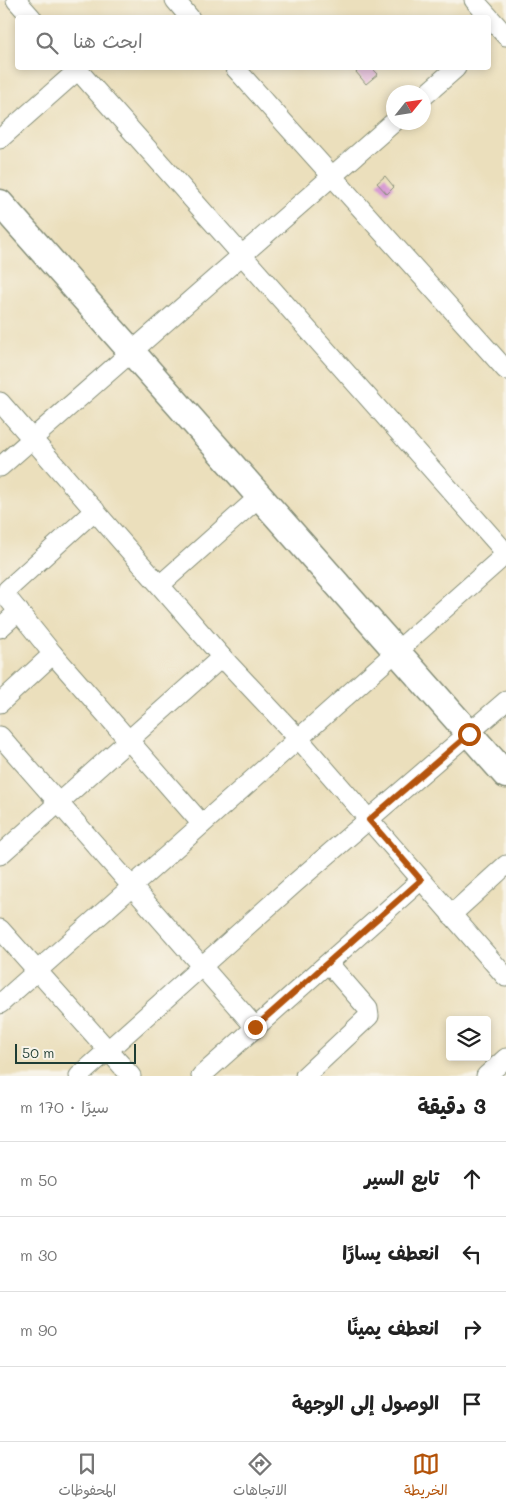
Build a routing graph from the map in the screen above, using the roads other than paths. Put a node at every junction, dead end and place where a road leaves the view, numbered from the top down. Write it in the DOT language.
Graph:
graph roads {
  1 [pos="16,0"];
  2 [pos="175,0"];
  3 [pos="474,0"];
  4 [pos="29,15"];
  5 [pos="188,15"];
  6 [pos="486,15"];
  7 [pos="491,21"];
  8 [pos="500,32"];
  9 [pos="76,70"];
  10 [pos="78,70"];
  11 [pos="237,70"];
  12 [pos="454,70"];
  13 [pos="431,90"];
  14 [pos="386,129"];
  15 [pos="0,139"];
  16 [pos="332,176"];
  17 [pos="0,203"];
  18 [pos="242,255"];
  19 [pos="131,352"];
  20 [pos="506,370"];
  21 [pos="0,402"];
  22 [pos="32,439"];
  23 [pos="0,467"];
  24 [pos="260,496"];
  25 [pos="95,510"];
  26 [pos="506,553"];
  27 [pos="160,585"];
  28 [pos="19,611"];
  29 [pos="0,628"];
  30 [pos="396,650"];
  31 [pos="53,654"];
  32 [pos="222,657"];
  33 [pos="506,701"];
  34 [pos="0,703"];
  35 [pos="469,734"];
  36 [pos="0,736"];
  37 [pos="298,738"];
  38 [pos="129,740"];
  39 [pos="506,775"];
  40 [pos="58,803"];
  41 [pos="369,820"];
  42 [pos="202,824"];
  43 [pos="0,855"];
  44 [pos="506,865"];
  45 [pos="421,880"];
  46 [pos="131,886"];
  47 [pos="451,915"];
  48 [pos="0,929"];
  49 [pos="329,964"];
  50 [pos="201,967"];
  51 [pos="37,971"];
  52 [pos="506,977"];
  53 [pos="0,1004"];
  54 [pos="255,1027"];
  55 [pos="108,1050"];
  56 [pos="506,1058"];
  57 [pos="79,1076"];
  58 [pos="131,1076"];
  59 [pos="201,1076"];
  60 [pos="305,1076"];
  61 [pos="486,1076"];
  1 -- 4 [label="street"];
  2 -- 5 [label="street"];
  3 -- 6 [label="street"];
  7 -- 8 [label="street"];
  9 -- 15 [label="street"];
  10 -- 18 [label="street"];
  11 -- 16 [label="street"];
  12 -- 13 [label="street"];
  14 -- 16 [label="street"];
  16 -- 18 [label="street"];
  16 -- 20 [label="street"];
  17 -- 19 [label="street"];
  18 -- 19 [label="street"];
  18 -- 26 [label="street"];
  19 -- 22 [label="street"];
  19 -- 24 [label="street"];
  21 -- 22 [label="street"];
  22 -- 23 [label="street"];
  22 -- 25 [label="street"];
  24 -- 27 [label="street"];
  24 -- 30 [label="street"];
  25 -- 27 [label="street"];
  25 -- 28 [label="street"];
  26 -- 30 [label="street"];
  27 -- 32 [label="street"];
  28 -- 29 [label="street"];
  28 -- 31 [label="street"];
  30 -- 35 [label="street"];
  30 -- 37 [label="street"];
  31 -- 34 [label="street"];
  31 -- 38 [label="street"];
  32 -- 37 [label="street"];
  32 -- 38 [label="street"];
  33 -- 35 [label="street"];
  35 -- 39 [label="street"];
  35 -- 41 [label="street"];
  36 -- 40 [label="street"];
  37 -- 41 [label="street"];
  37 -- 42 [label="street"];
  38 -- 40 [label="street"];
  38 -- 42 [label="street"];
  40 -- 43 [label="street"];
  40 -- 46 [label="street"];
  41 -- 45 [label="street"];
  41 -- 50 [label="street"];
  42 -- 46 [label="street"];
  44 -- 47 [label="street"];
  45 -- 47 [label="street"];
  45 -- 49 [label="street"];
  46 -- 50 [label="street"];
  46 -- 51 [label="street"];
  47 -- 52 [label="street"];
  48 -- 51 [label="street"];
  49 -- 54 [label="street"];
  49 -- 60 [label="street"];
  50 -- 54 [label="street"];
  50 -- 55 [label="street"];
  51 -- 53 [label="street"];
  51 -- 55 [label="street"];
  54 -- 59 [label="street"];
  55 -- 57 [label="street"];
  55 -- 58 [label="street"];
  56 -- 61 [label="street"];
}
